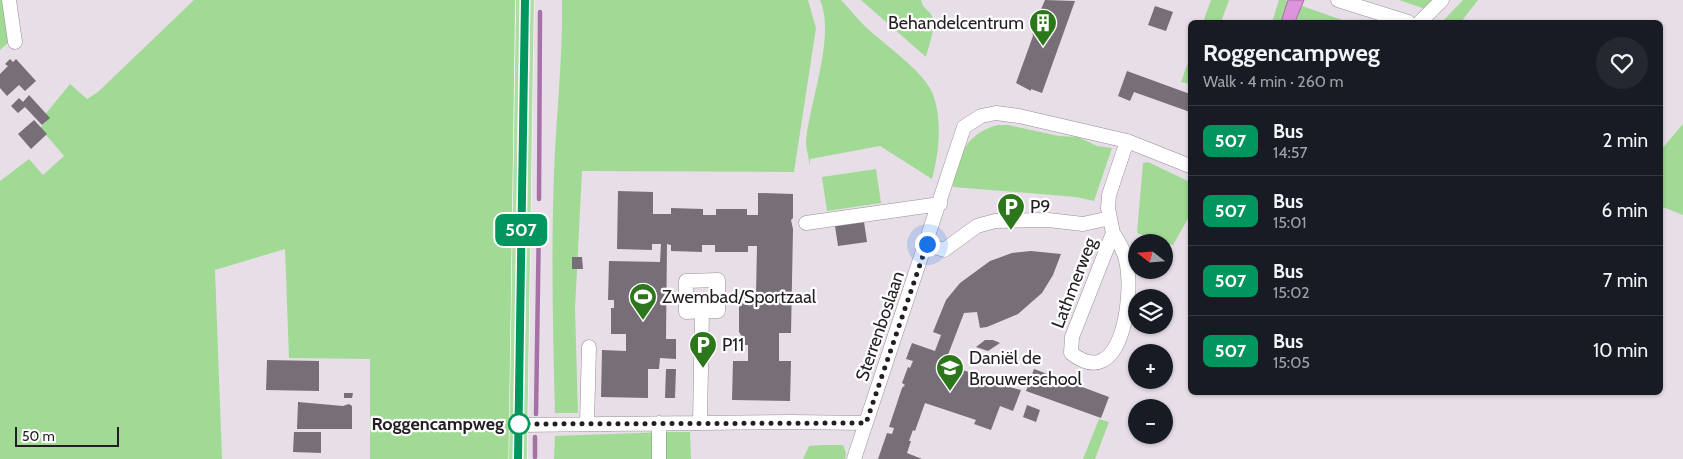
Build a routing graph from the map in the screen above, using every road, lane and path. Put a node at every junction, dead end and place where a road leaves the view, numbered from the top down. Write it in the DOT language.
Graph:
graph roads {
  1 [pos="9,0"];
  2 [pos="525,0"];
  3 [pos="1338,0"];
  4 [pos="1442,0"];
  5 [pos="1402,20"];
  6 [pos="1422,20"];
  7 [pos="15,42"];
  8 [pos="1127,141"];
  9 [pos="1188,165"];
  10 [pos="940,204"];
  11 [pos="1110,218"];
  12 [pos="806,223"];
  13 [pos="1113,233"];
  14 [pos="927,244"];
  15 [pos="702,311"];
  16 [pos="589,347"];
  17 [pos="587,423"];
  18 [pos="660,423"];
  19 [pos="700,423"];
  20 [pos="866,423"];
  21 [pos="519,425"];
  22 [pos="518,459"];
  23 [pos="659,459"];
  24 [pos="854,459"];
  1 -- 7 [label="street"];
  2 -- 21 [label="main road"];
  3 -- 5 [label="street"];
  4 -- 6 [label="street"];
  8 -- 9 [label="street"];
  8 -- 10 [label="street, Sterrenboslaan"];
  8 -- 11 [label="street, Lathmerweg"];
  10 -- 12 [label="street"];
  10 -- 14 [label="street, Sterrenboslaan"];
  11 -- 13 [label="street, Lathmerweg"];
  11 -- 14 [label="street, Lathmerweg"];
  13 -- 13 [label="street, Lathmerweg"];
  14 -- 20 [label="street, Sterrenboslaan"];
  15 -- 19 [label="street"];
  16 -- 17 [label="street"];
  17 -- 18 [label="street"];
  17 -- 21 [label="street"];
  18 -- 19 [label="street"];
  18 -- 23 [label="street"];
  19 -- 20 [label="street"];
  20 -- 24 [label="street, Sterrenboslaan"];
  21 -- 22 [label="main road"];
}
